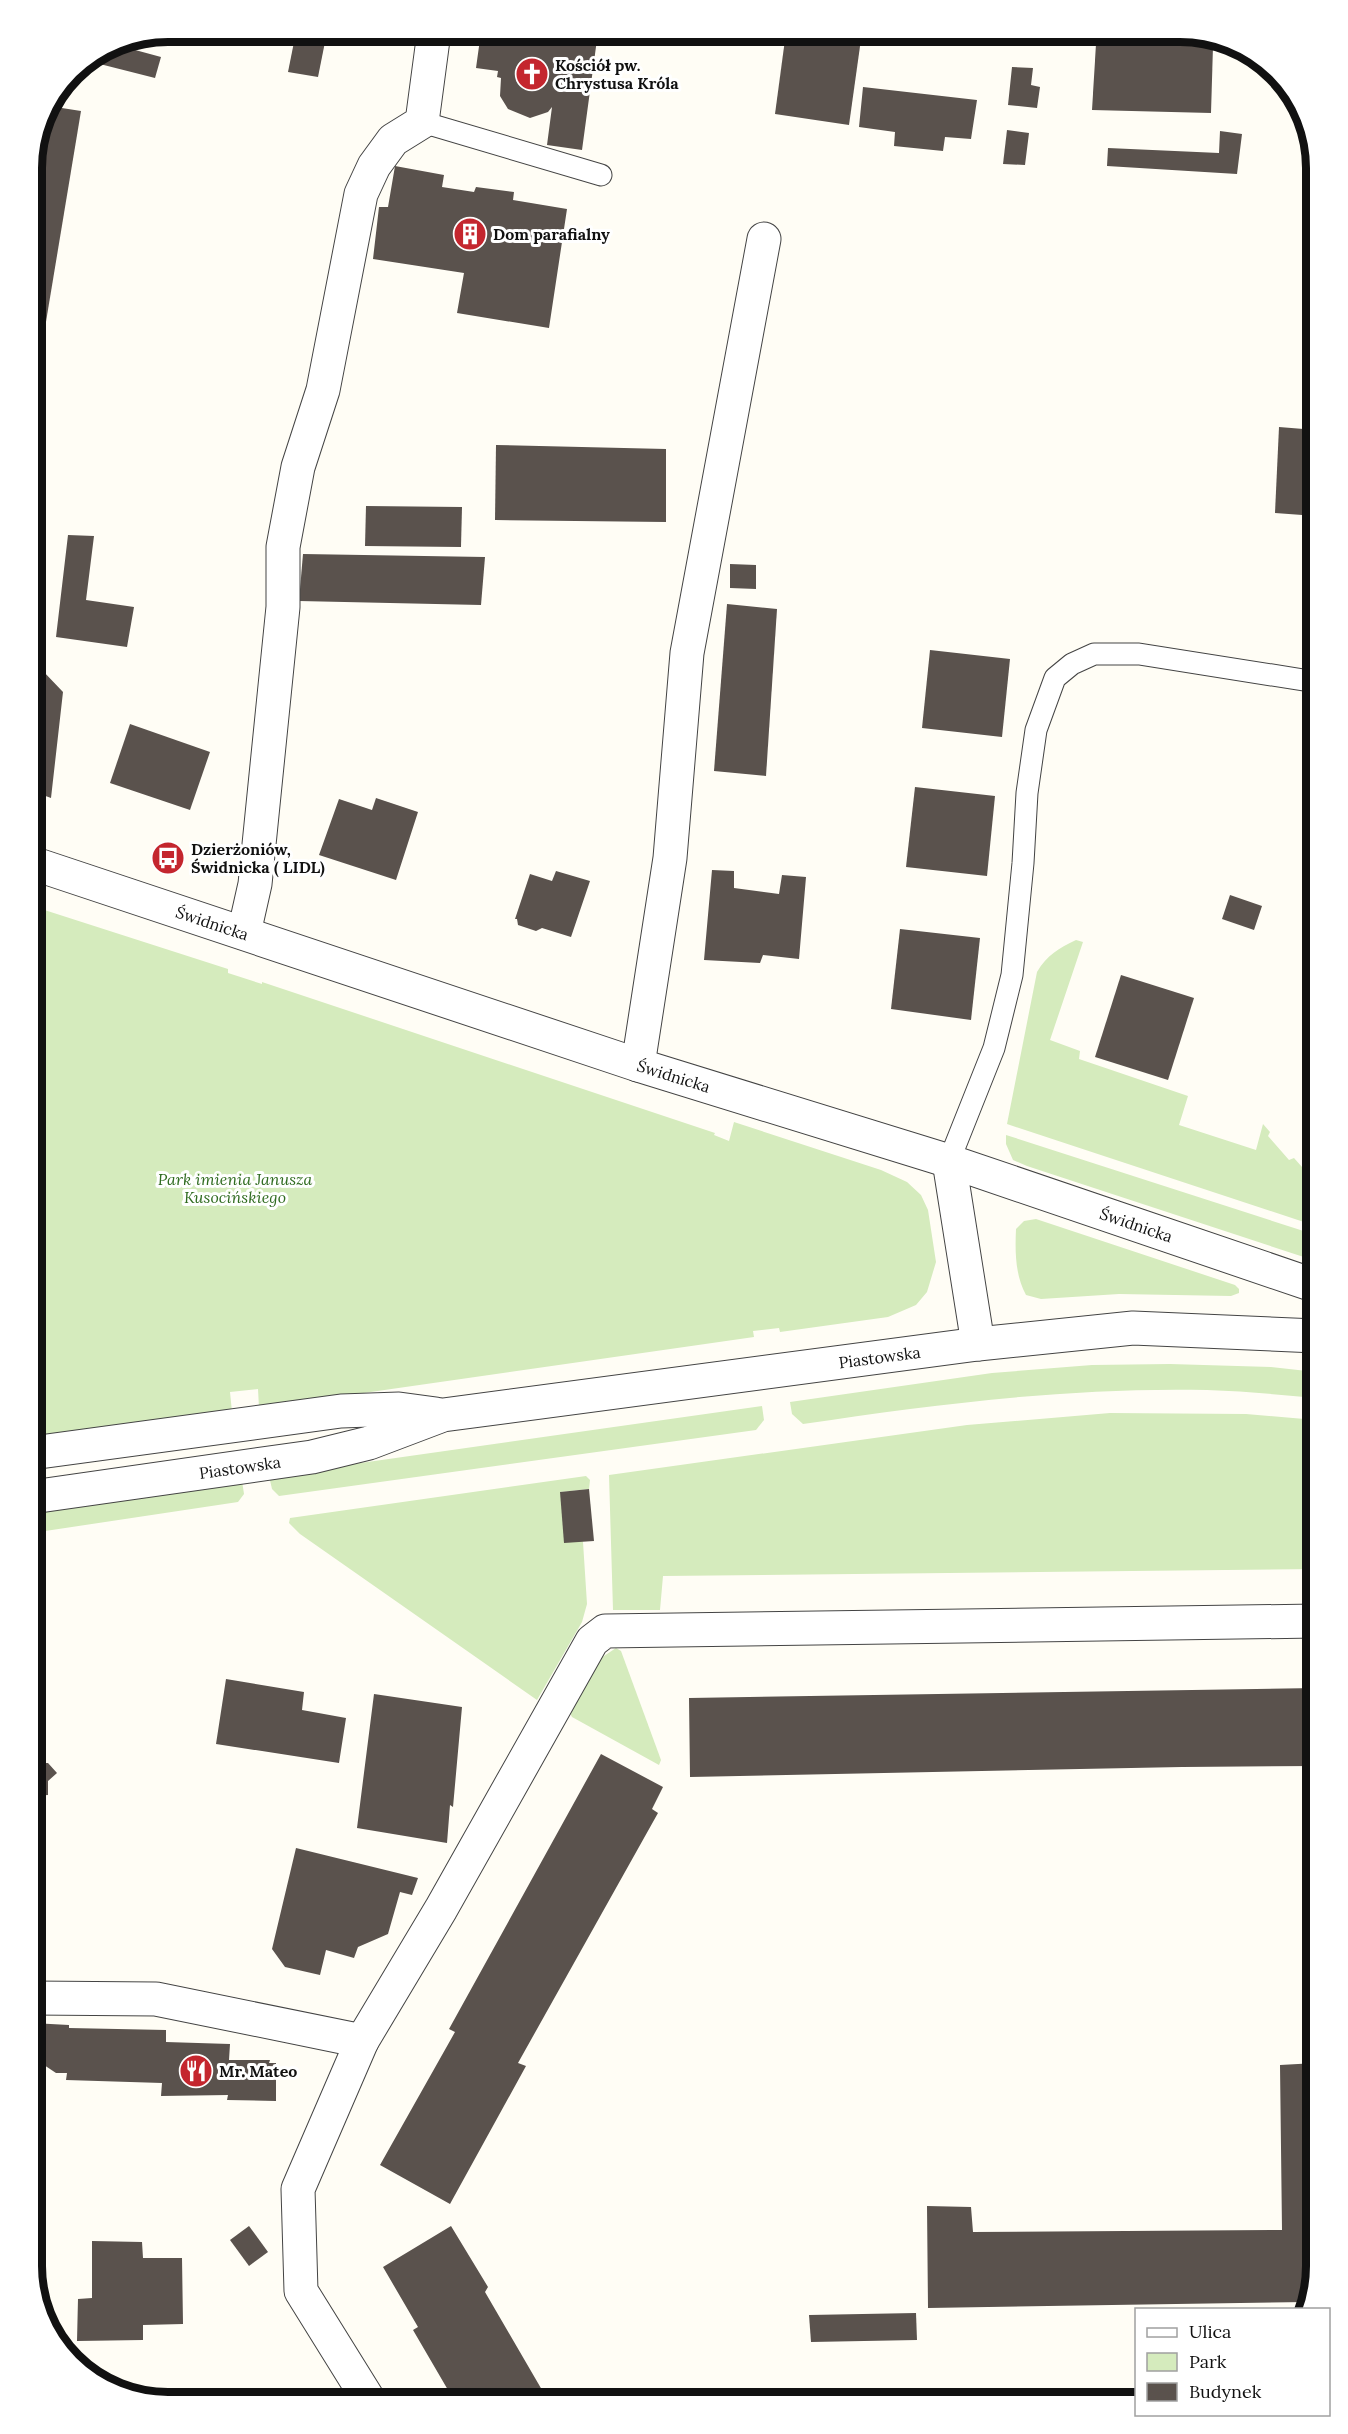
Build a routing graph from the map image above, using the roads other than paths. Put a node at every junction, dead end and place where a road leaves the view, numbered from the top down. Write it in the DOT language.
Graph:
graph roads {
  1 [pos="433,42"];
  2 [pos="422,122"];
  3 [pos="601,175"];
  4 [pos="764,239"];
  5 [pos="1306,680"];
  6 [pos="42,866"];
  7 [pos="244,933"];
  8 [pos="638,1065"];
  9 [pos="949,1161"];
  10 [pos="1306,1282"];
  11 [pos="1306,1336"];
  12 [pos="978,1344"];
  13 [pos="444,1414"];
  14 [pos="42,1452"];
  15 [pos="42,1496"];
  16 [pos="1306,1621"];
  17 [pos="42,1998"];
  18 [pos="362,2041"];
  19 [pos="364,2392"];
  1 -- 2 [label="street"];
  2 -- 3 [label="lane"];
  2 -- 7 [label="street"];
  4 -- 8 [label="street"];
  5 -- 9 [label="lane"];
  6 -- 7 [label="street, Świdnicka"];
  7 -- 8 [label="street, Świdnicka"];
  8 -- 9 [label="street, Świdnicka"];
  9 -- 10 [label="street, Świdnicka"];
  9 -- 12 [label="street"];
  11 -- 12 [label="street, Piastowska"];
  12 -- 13 [label="street, Piastowska"];
  13 -- 14 [label="street, Piastowska"];
  13 -- 15 [label="street, Piastowska"];
  16 -- 18 [label="street"];
  17 -- 18 [label="street"];
  18 -- 19 [label="street"];
}
